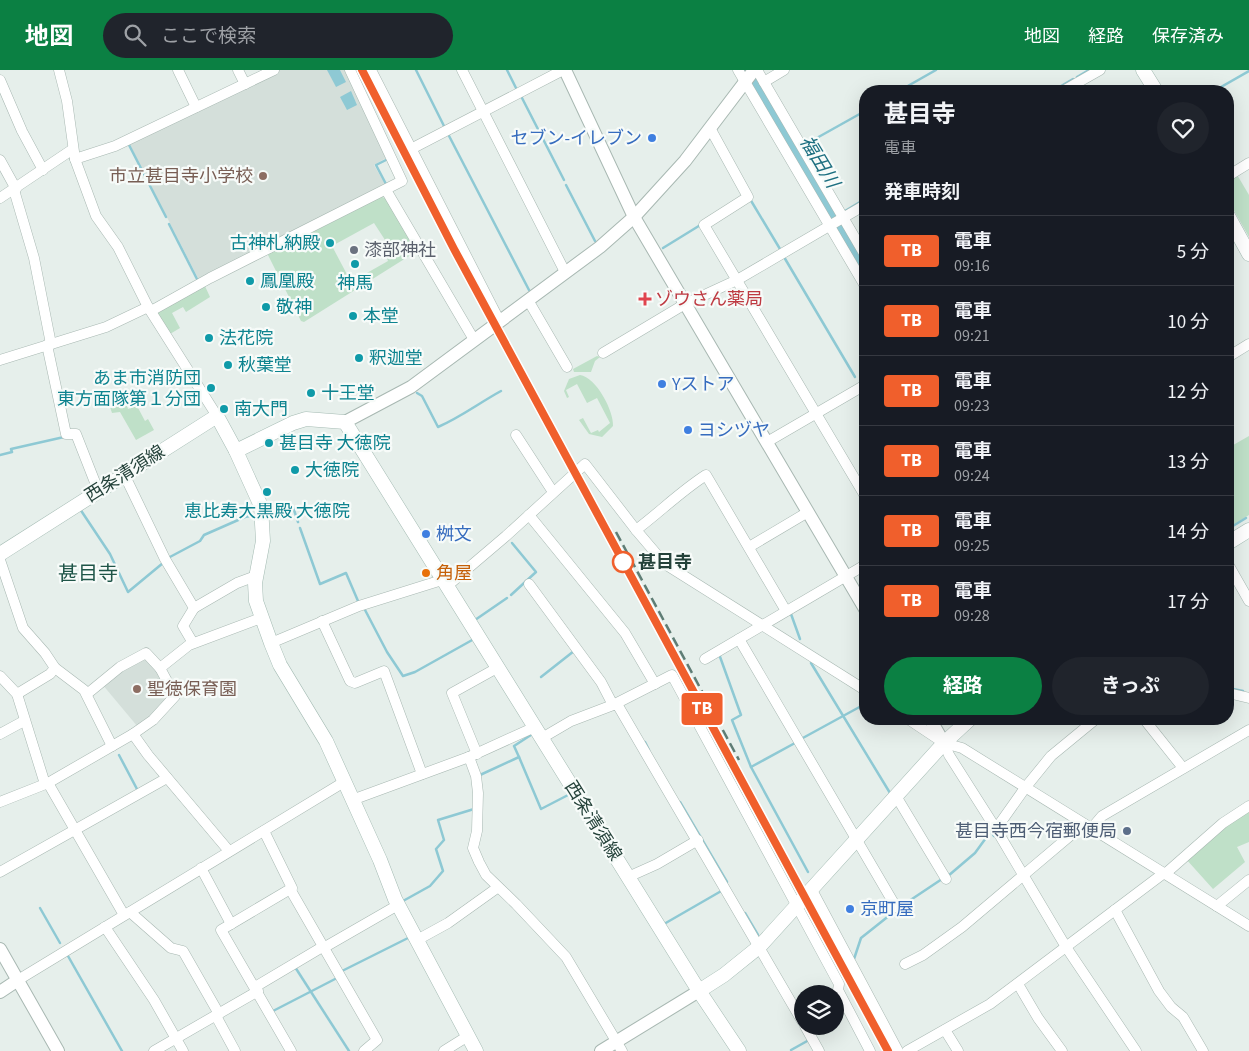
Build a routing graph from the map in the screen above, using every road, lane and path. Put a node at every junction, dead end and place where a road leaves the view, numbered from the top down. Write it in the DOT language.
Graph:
graph roads {
  1 [pos="60,70"];
  2 [pos="178,70"];
  3 [pos="238,70"];
  4 [pos="274,70"];
  5 [pos="350,70"];
  6 [pos="371,70"];
  7 [pos="462,70"];
  8 [pos="564,70"];
  9 [pos="755,70"];
  10 [pos="784,70"];
  11 [pos="1100,70"];
  12 [pos="1143,70"];
  13 [pos="741,76"];
  14 [pos="0,80"];
  15 [pos="764,82"];
  16 [pos="245,84"];
  17 [pos="1073,85"];
  18 [pos="1152,85"];
  19 [pos="196,107"];
  20 [pos="483,112"];
  21 [pos="710,128"];
  22 [pos="410,149"];
  23 [pos="74,154"];
  24 [pos="0,160"];
  25 [pos="1249,163"];
  26 [pos="44,170"];
  27 [pos="1234,172"];
  28 [pos="15,190"];
  29 [pos="386,190"];
  30 [pos="0,198"];
  31 [pos="859,208"];
  32 [pos="634,217"];
  33 [pos="842,218"];
  34 [pos="829,225"];
  35 [pos="1234,227"];
  36 [pos="859,245"];
  37 [pos="1249,254"];
  38 [pos="565,272"];
  39 [pos="859,276"];
  40 [pos="737,280"];
  41 [pos="528,300"];
  42 [pos="685,304"];
  43 [pos="150,309"];
  44 [pos="499,320"];
  45 [pos="473,338"];
  46 [pos="49,344"];
  47 [pos="1249,344"];
  48 [pos="604,353"];
  49 [pos="1234,353"];
  50 [pos="0,360"];
  51 [pos="567,368"];
  52 [pos="859,388"];
  53 [pos="816,413"];
  54 [pos="217,416"];
  55 [pos="345,422"];
  56 [pos="516,435"];
  57 [pos="767,442"];
  58 [pos="236,451"];
  59 [pos="124,474"];
  60 [pos="859,486"];
  61 [pos="98,490"];
  62 [pos="554,492"];
  63 [pos="808,512"];
  64 [pos="529,515"];
  65 [pos="636,530"];
  66 [pos="1249,530"];
  67 [pos="1234,539"];
  68 [pos="749,547"];
  69 [pos="0,554"];
  70 [pos="0,560"];
  71 [pos="859,568"];
  72 [pos="1234,575"];
  73 [pos="256,576"];
  74 [pos="846,576"];
  75 [pos="444,583"];
  76 [pos="528,584"];
  77 [pos="859,599"];
  78 [pos="1249,601"];
  79 [pos="194,608"];
  80 [pos="786,611"];
  81 [pos="261,618"];
  82 [pos="322,621"];
  83 [pos="762,625"];
  84 [pos="739,639"];
  85 [pos="193,643"];
  86 [pos="271,643"];
  87 [pos="705,659"];
  88 [pos="54,668"];
  89 [pos="160,668"];
  90 [pos="497,668"];
  91 [pos="0,676"];
  92 [pos="655,684"];
  93 [pos="859,686"];
  94 [pos="17,694"];
  95 [pos="87,694"];
  96 [pos="1234,694"];
  97 [pos="1249,698"];
  98 [pos="615,704"];
  99 [pos="24,721"];
  100 [pos="917,725"];
  101 [pos="934,725"];
  102 [pos="964,725"];
  103 [pos="1088,725"];
  104 [pos="1149,725"];
  105 [pos="1249,731"];
  106 [pos="538,733"];
  107 [pos="0,734"];
  108 [pos="133,734"];
  109 [pos="944,743"];
  110 [pos="112,746"];
  111 [pos="473,755"];
  112 [pos="1184,768"];
  113 [pos="422,774"];
  114 [pos="167,778"];
  115 [pos="344,782"];
  116 [pos="46,784"];
  117 [pos="1026,788"];
  118 [pos="896,796"];
  119 [pos="352,800"];
  120 [pos="0,801"];
  121 [pos="1249,806"];
  122 [pos="1088,827"];
  123 [pos="996,829"];
  124 [pos="75,830"];
  125 [pos="264,831"];
  126 [pos="698,840"];
  127 [pos="856,840"];
  128 [pos="229,851"];
  129 [pos="201,868"];
  130 [pos="0,872"];
  131 [pos="1023,874"];
  132 [pos="1164,874"];
  133 [pos="628,877"];
  134 [pos="946,879"];
  135 [pos="1249,880"];
  136 [pos="290,888"];
  137 [pos="497,888"];
  138 [pos="812,890"];
  139 [pos="398,905"];
  140 [pos="797,906"];
  141 [pos="896,906"];
  142 [pos="1217,906"];
  143 [pos="1114,910"];
  144 [pos="127,914"];
  145 [pos="231,924"];
  146 [pos="1249,926"];
  147 [pos="105,927"];
  148 [pos="417,940"];
  149 [pos="760,946"];
  150 [pos="324,947"];
  151 [pos="1066,947"];
  152 [pos="0,949"];
  153 [pos="905,964"];
  154 [pos="18,980"];
  155 [pos="1018,984"];
  156 [pos="256,989"];
  157 [pos="699,991"];
  158 [pos="0,992"];
  159 [pos="794,1007"];
  160 [pos="217,1015"];
  161 [pos="945,1030"];
  162 [pos="810,1035"];
  163 [pos="468,1036"];
  164 [pos="176,1038"];
  165 [pos="619,1046"];
  166 [pos="734,1049"];
  167 [pos="58,1051"];
  168 [pos="154,1051"];
  169 [pos="183,1051"];
  170 [pos="235,1051"];
  171 [pos="291,1051"];
  172 [pos="364,1051"];
  173 [pos="444,1051"];
  174 [pos="476,1051"];
  175 [pos="601,1051"];
  176 [pos="819,1051"];
  177 [pos="870,1051"];
  178 [pos="898,1051"];
  179 [pos="907,1051"];
  180 [pos="958,1051"];
  181 [pos="1062,1051"];
  182 [pos="1136,1051"];
  183 [pos="1203,1051"];
  1 -- 23 [label="street"];
  2 -- 19 [label="street"];
  3 -- 16 [label="street"];
  4 -- 16 [label="street"];
  5 -- 29 [label="street"];
  6 -- 22 [label="street"];
  7 -- 20 [label="street"];
  8 -- 20 [label="street"];
  8 -- 32 [label="street"];
  9 -- 13 [label="street"];
  9 -- 15 [label="street"];
  10 -- 15 [label="street"];
  11 -- 17 [label="street"];
  12 -- 18 [label="main road"];
  13 -- 21 [label="street"];
  13 -- 34 [label="street"];
  14 -- 26 [label="street"];
  15 -- 33 [label="street"];
  16 -- 19 [label="street"];
  19 -- 23 [label="street"];
  20 -- 22 [label="street"];
  20 -- 38 [label="street"];
  21 -- 32 [label="street"];
  21 -- 40 [label="street"];
  22 -- 44 [label="street"];
  23 -- 26 [label="street"];
  23 -- 43 [label="street"];
  24 -- 28 [label="street"];
  25 -- 27 [label="street"];
  26 -- 28 [label="street"];
  28 -- 30 [label="street"];
  28 -- 46 [label="street"];
  29 -- 43 [label="street"];
  29 -- 45 [label="street"];
  31 -- 33 [label="street"];
  32 -- 38 [label="street"];
  32 -- 42 [label="street"];
  33 -- 34 [label="street"];
  33 -- 36 [label="street"];
  34 -- 39 [label="street"];
  34 -- 40 [label="street"];
  35 -- 37 [label="main road"];
  38 -- 41 [label="street"];
  40 -- 42 [label="street"];
  40 -- 53 [label="street"];
  41 -- 44 [label="street"];
  41 -- 51 [label="street"];
  42 -- 48 [label="street"];
  42 -- 57 [label="street"];
  43 -- 46 [label="street"];
  43 -- 54 [label="street"];
  44 -- 45 [label="street"];
  45 -- 55 [label="street"];
  46 -- 50 [label="street"];
  46 -- 61 [label="street"];
  47 -- 49 [label="street"];
  52 -- 53 [label="street"];
  53 -- 57 [label="street"];
  53 -- 60 [label="street"];
  54 -- 58 [label="main road"];
  54 -- 59 [label="main road, 西条清須線"];
  55 -- 58 [label="main road"];
  55 -- 75 [label="main road, 西条清須線"];
  56 -- 62 [label="street"];
  57 -- 63 [label="street"];
  58 -- 73 [label="main road"];
  59 -- 61 [label="main road, 西条清須線"];
  59 -- 79 [label="street"];
  61 -- 69 [label="main road, 西条清須線"];
  62 -- 64 [label="street"];
  62 -- 65 [label="street"];
  63 -- 68 [label="street"];
  63 -- 74 [label="street"];
  64 -- 75 [label="street"];
  64 -- 92 [label="street"];
  65 -- 68 [label="street"];
  65 -- 83 [label="street"];
  66 -- 67 [label="main road"];
  68 -- 80 [label="street"];
  70 -- 88 [label="street"];
  71 -- 74 [label="street"];
  72 -- 78 [label="street"];
  73 -- 79 [label="street"];
  73 -- 81 [label="main road"];
  74 -- 77 [label="street"];
  74 -- 80 [label="street"];
  75 -- 82 [label="street"];
  75 -- 90 [label="main road, 西条清須線"];
  76 -- 98 [label="street"];
  79 -- 85 [label="street"];
  80 -- 83 [label="street"];
  81 -- 85 [label="street"];
  81 -- 86 [label="main road"];
  82 -- 86 [label="street"];
  82 -- 113 [label="street"];
  83 -- 84 [label="street"];
  83 -- 93 [label="street"];
  84 -- 87 [label="street"];
  84 -- 127 [label="street"];
  85 -- 89 [label="street"];
  86 -- 115 [label="main road"];
  88 -- 94 [label="street"];
  88 -- 95 [label="street"];
  89 -- 95 [label="street"];
  89 -- 108 [label="street"];
  90 -- 106 [label="main road, 西条清須線"];
  90 -- 111 [label="street"];
  91 -- 94 [label="street"];
  92 -- 98 [label="street"];
  92 -- 140 [label="street"];
  94 -- 99 [label="street"];
  95 -- 110 [label="street"];
  96 -- 97 [label="street"];
  98 -- 106 [label="street"];
  98 -- 126 [label="street"];
  99 -- 107 [label="street"];
  99 -- 116 [label="street"];
  100 -- 109 [label="street"];
  101 -- 109 [label="street"];
  102 -- 109 [label="main road"];
  103 -- 117 [label="street"];
  104 -- 112 [label="street"];
  105 -- 112 [label="street"];
  106 -- 111 [label="street"];
  106 -- 133 [label="main road, 西条清須線"];
  108 -- 110 [label="street"];
  108 -- 114 [label="street"];
  109 -- 117 [label="street"];
  109 -- 118 [label="main road"];
  109 -- 123 [label="street"];
  110 -- 116 [label="street"];
  111 -- 113 [label="street"];
  111 -- 137 [label="street"];
  112 -- 122 [label="street"];
  113 -- 119 [label="street"];
  114 -- 124 [label="street"];
  114 -- 128 [label="street"];
  115 -- 119 [label="main road"];
  115 -- 125 [label="street"];
  116 -- 120 [label="street"];
  116 -- 124 [label="street"];
  117 -- 122 [label="street"];
  117 -- 123 [label="street"];
  118 -- 127 [label="main road"];
  118 -- 134 [label="street"];
  119 -- 139 [label="main road"];
  121 -- 132 [label="street"];
  122 -- 131 [label="street"];
  122 -- 132 [label="street"];
  123 -- 131 [label="street"];
  124 -- 130 [label="street"];
  124 -- 144 [label="street"];
  125 -- 128 [label="street"];
  125 -- 136 [label="street"];
  126 -- 133 [label="street"];
  126 -- 149 [label="street"];
  127 -- 138 [label="main road"];
  127 -- 141 [label="street"];
  128 -- 129 [label="street"];
  129 -- 144 [label="street"];
  129 -- 145 [label="street"];
  131 -- 151 [label="street"];
  131 -- 153 [label="street"];
  132 -- 142 [label="street"];
  132 -- 143 [label="street"];
  133 -- 157 [label="main road, 西条清須線"];
  135 -- 142 [label="street"];
  136 -- 145 [label="street"];
  136 -- 150 [label="street"];
  137 -- 148 [label="street"];
  137 -- 165 [label="street"];
  138 -- 140 [label="main road"];
  138 -- 178 [label="street"];
  139 -- 148 [label="main road"];
  139 -- 150 [label="street"];
  140 -- 149 [label="main road"];
  140 -- 177 [label="street"];
  142 -- 146 [label="street"];
  143 -- 151 [label="street"];
  143 -- 183 [label="street"];
  144 -- 147 [label="street"];
  144 -- 160 [label="street"];
  145 -- 156 [label="street"];
  147 -- 154 [label="street"];
  147 -- 164 [label="street"];
  148 -- 163 [label="main road"];
  149 -- 157 [label="main road"];
  149 -- 159 [label="street"];
  150 -- 156 [label="street"];
  150 -- 172 [label="street"];
  151 -- 155 [label="street"];
  151 -- 182 [label="street"];
  152 -- 154 [label="street"];
  154 -- 158 [label="street"];
  154 -- 167 [label="street"];
  155 -- 161 [label="street"];
  155 -- 181 [label="street"];
  156 -- 160 [label="street"];
  156 -- 171 [label="street"];
  157 -- 165 [label="street"];
  157 -- 166 [label="main road, 西条清須線"];
  160 -- 164 [label="street"];
  160 -- 170 [label="street"];
  161 -- 179 [label="street"];
  161 -- 180 [label="street"];
  162 -- 176 [label="street"];
  163 -- 173 [label="street"];
  163 -- 174 [label="main road"];
  164 -- 168 [label="street"];
  164 -- 169 [label="street"];
  165 -- 175 [label="street"];
}
